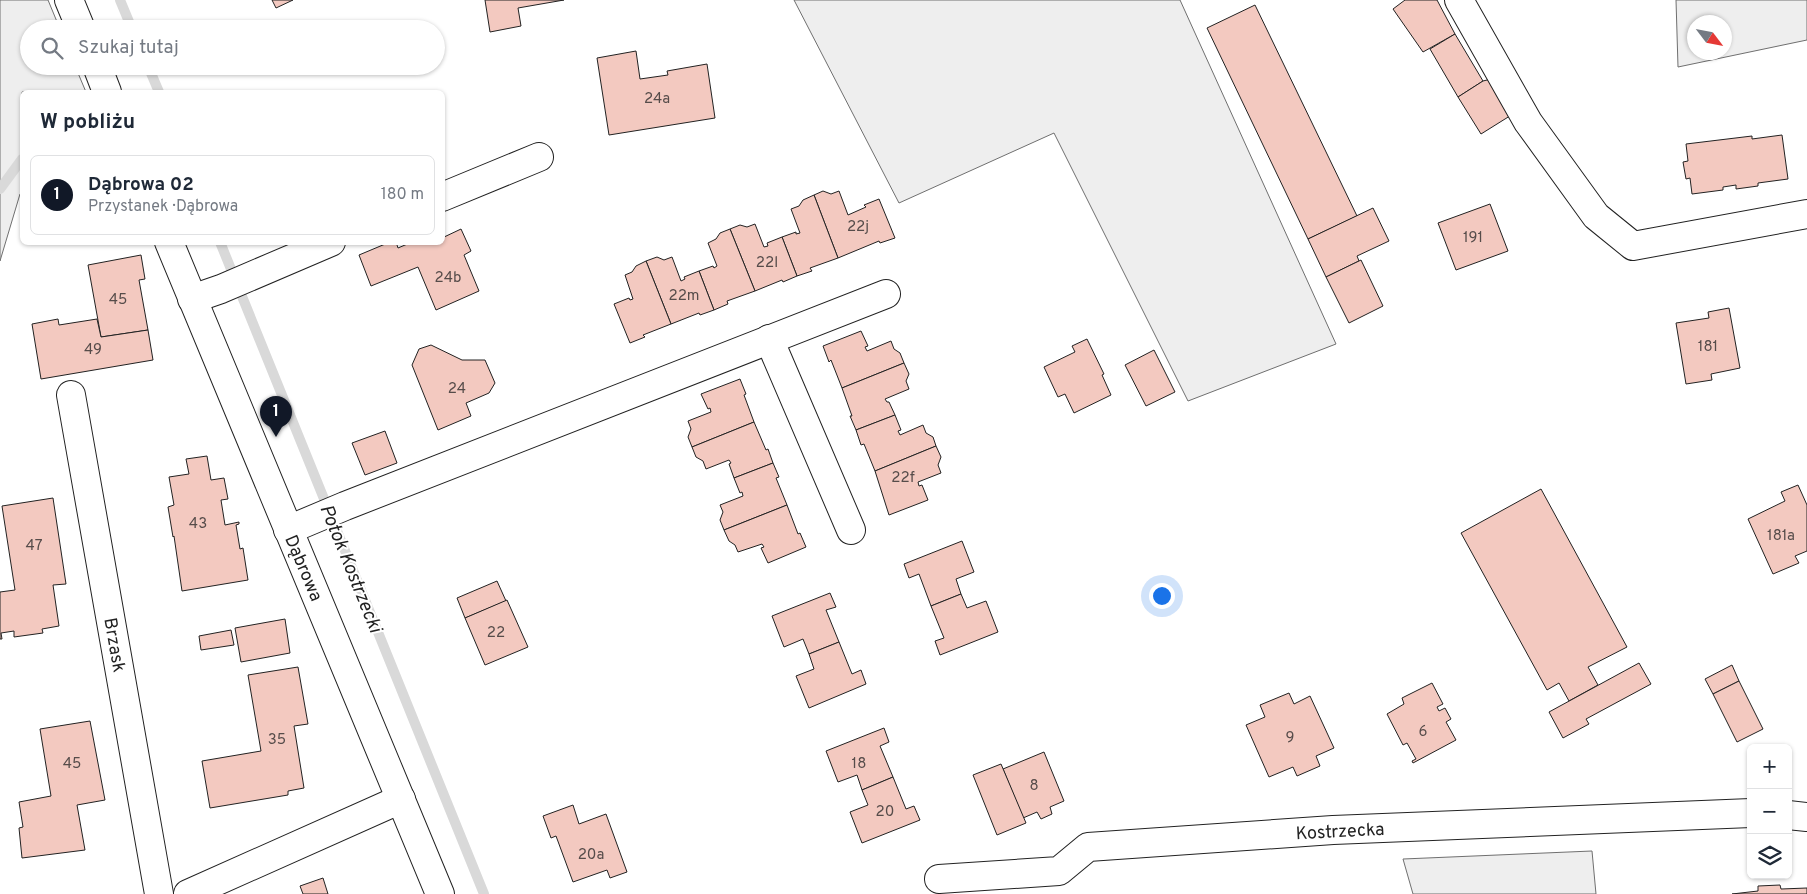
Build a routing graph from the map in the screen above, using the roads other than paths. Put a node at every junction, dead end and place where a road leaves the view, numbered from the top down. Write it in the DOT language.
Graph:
graph roads {
  1 [pos="69,0"];
  2 [pos="1459,0"];
  3 [pos="77,20"];
  4 [pos="100,75"];
  5 [pos="106,90"];
  6 [pos="539,157"];
  7 [pos="445,196"];
  8 [pos="1807,214"];
  9 [pos="170,245"];
  10 [pos="324,245"];
  11 [pos="886,294"];
  12 [pos="192,299"];
  13 [pos="769,339"];
  14 [pos="72,395"];
  15 [pos="288,530"];
  16 [pos="851,530"];
  17 [pos="401,799"];
  18 [pos="1747,813"];
  19 [pos="1792,815"];
  20 [pos="1807,817"];
  21 [pos="939,879"];
  22 [pos="159,894"];
  23 [pos="188,894"];
  24 [pos="440,894"];
  1 -- 3 [label="street"];
  2 -- 8 [label="street"];
  4 -- 5 [label="street"];
  6 -- 7 [label="street"];
  9 -- 12 [label="street, Dąbrowa"];
  10 -- 12 [label="street"];
  11 -- 13 [label="street"];
  12 -- 15 [label="street, Dąbrowa"];
  13 -- 15 [label="street"];
  13 -- 16 [label="street"];
  14 -- 22 [label="street, Brzask"];
  15 -- 17 [label="street, Dąbrowa"];
  17 -- 23 [label="street"];
  17 -- 24 [label="street, Dąbrowa"];
  18 -- 21 [label="street, Kostrzecka"];
  19 -- 20 [label="street"];
}
